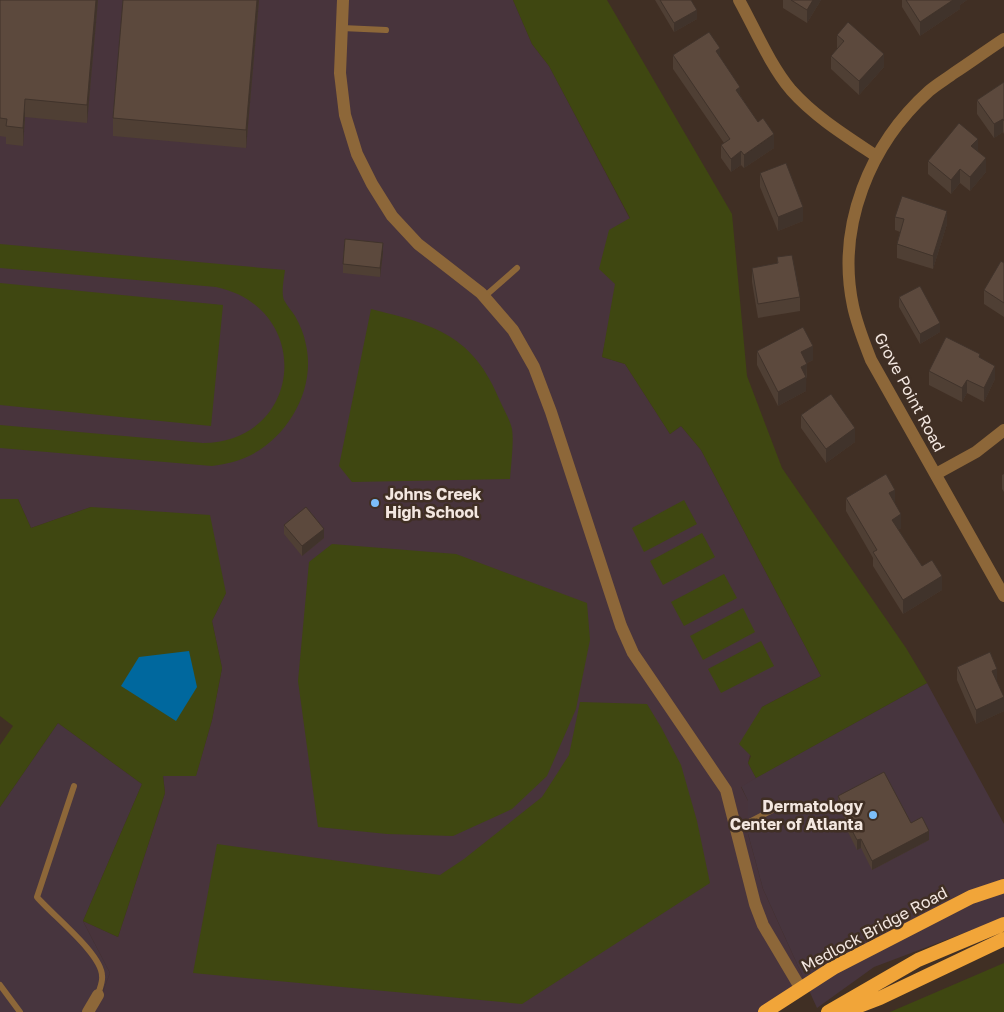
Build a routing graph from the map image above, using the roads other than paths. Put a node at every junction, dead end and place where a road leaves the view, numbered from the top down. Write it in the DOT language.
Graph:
graph roads {
  1 [pos="343,0"];
  2 [pos="739,0"];
  3 [pos="342,28"];
  4 [pos="386,30"];
  5 [pos="1004,39"];
  6 [pos="876,156"];
  7 [pos="517,268"];
  8 [pos="484,297"];
  9 [pos="1004,430"];
  10 [pos="936,474"];
  11 [pos="1004,596"];
  12 [pos="74,786"];
  13 [pos="776,808"];
  14 [pos="736,829"];
  15 [pos="1004,886"];
  16 [pos="1004,924"];
  17 [pos="1004,939"];
  18 [pos="0,985"];
  19 [pos="801,989"];
  20 [pos="98,995"];
  21 [pos="20,1012"];
  22 [pos="88,1012"];
  23 [pos="765,1012"];
  24 [pos="829,1012"];
  1 -- 3 [label="street"];
  2 -- 6 [label="street"];
  3 -- 4 [label="lane"];
  3 -- 8 [label="street"];
  5 -- 6 [label="street, Grove Point Road"];
  6 -- 10 [label="street, Grove Point Road"];
  7 -- 8 [label="lane"];
  8 -- 14 [label="street"];
  9 -- 10 [label="street"];
  10 -- 11 [label="street, Grove Point Road"];
  12 -- 20 [label="lane"];
  13 -- 14 [label="lane"];
  14 -- 19 [label="street"];
  15 -- 19 [label="highway, Medlock Bridge Road"];
  16 -- 24 [label="highway"];
  17 -- 24 [label="highway"];
  18 -- 21 [label="lane"];
  19 -- 23 [label="highway, Medlock Bridge Road"];
  20 -- 22 [label="street"];
}
